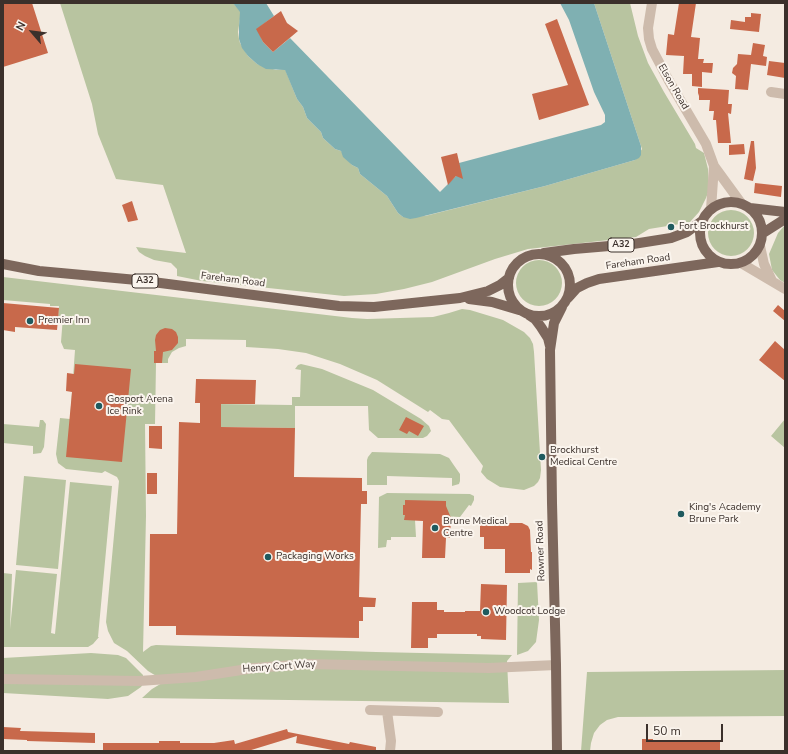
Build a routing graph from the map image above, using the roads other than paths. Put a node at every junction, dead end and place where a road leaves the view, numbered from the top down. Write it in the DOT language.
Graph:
graph roads {
  1 [pos="652,3"];
  2 [pos="771,92"];
  3 [pos="785,94"];
  4 [pos="714,166"];
  5 [pos="746,205"];
  6 [pos="711,208"];
  7 [pos="785,212"];
  8 [pos="785,220"];
  9 [pos="702,221"];
  10 [pos="763,233"];
  11 [pos="760,246"];
  12 [pos="536,255"];
  13 [pos="718,262"];
  14 [pos="741,263"];
  15 [pos="3,264"];
  16 [pos="509,278"];
  17 [pos="772,281"];
  18 [pos="785,289"];
  19 [pos="460,298"];
  20 [pos="564,303"];
  21 [pos="526,313"];
  22 [pos="550,350"];
  23 [pos="556,665"];
  24 [pos="3,679"];
  25 [pos="370,710"];
  26 [pos="388,711"];
  27 [pos="438,712"];
  28 [pos="390,751"];
  29 [pos="557,751"];
  1 -- 4 [label="street, Elson Road"];
  2 -- 3 [label="street"];
  4 -- 5 [label="street, Elson Road"];
  4 -- 6 [label="street, Elson Road"];
  5 -- 6 [label="main road"];
  5 -- 7 [label="main road"];
  5 -- 10 [label="main road"];
  6 -- 9 [label="main road"];
  8 -- 10 [label="main road"];
  9 -- 12 [label="main road, Fareham Road / A32"];
  9 -- 13 [label="main road"];
  10 -- 11 [label="main road"];
  11 -- 14 [label="main road"];
  11 -- 17 [label="street"];
  12 -- 16 [label="main road, Fareham Road"];
  12 -- 20 [label="main road"];
  13 -- 14 [label="main road"];
  13 -- 20 [label="main road, Fareham Road"];
  14 -- 17 [label="street"];
  15 -- 19 [label="main road, Fareham Road / A32"];
  16 -- 19 [label="main road, Fareham Road / A32"];
  16 -- 21 [label="main road, Rowner Road"];
  17 -- 18 [label="street"];
  19 -- 21 [label="main road, Fareham Road / A32"];
  20 -- 21 [label="main road"];
  20 -- 22 [label="main road, Rowner Road"];
  21 -- 22 [label="main road, Rowner Road"];
  22 -- 23 [label="main road, Rowner Road"];
  23 -- 24 [label="street, Henry Cort Way"];
  23 -- 29 [label="main road, Rowner Road"];
  25 -- 26 [label="street"];
  26 -- 27 [label="street"];
  26 -- 28 [label="street"];
}
